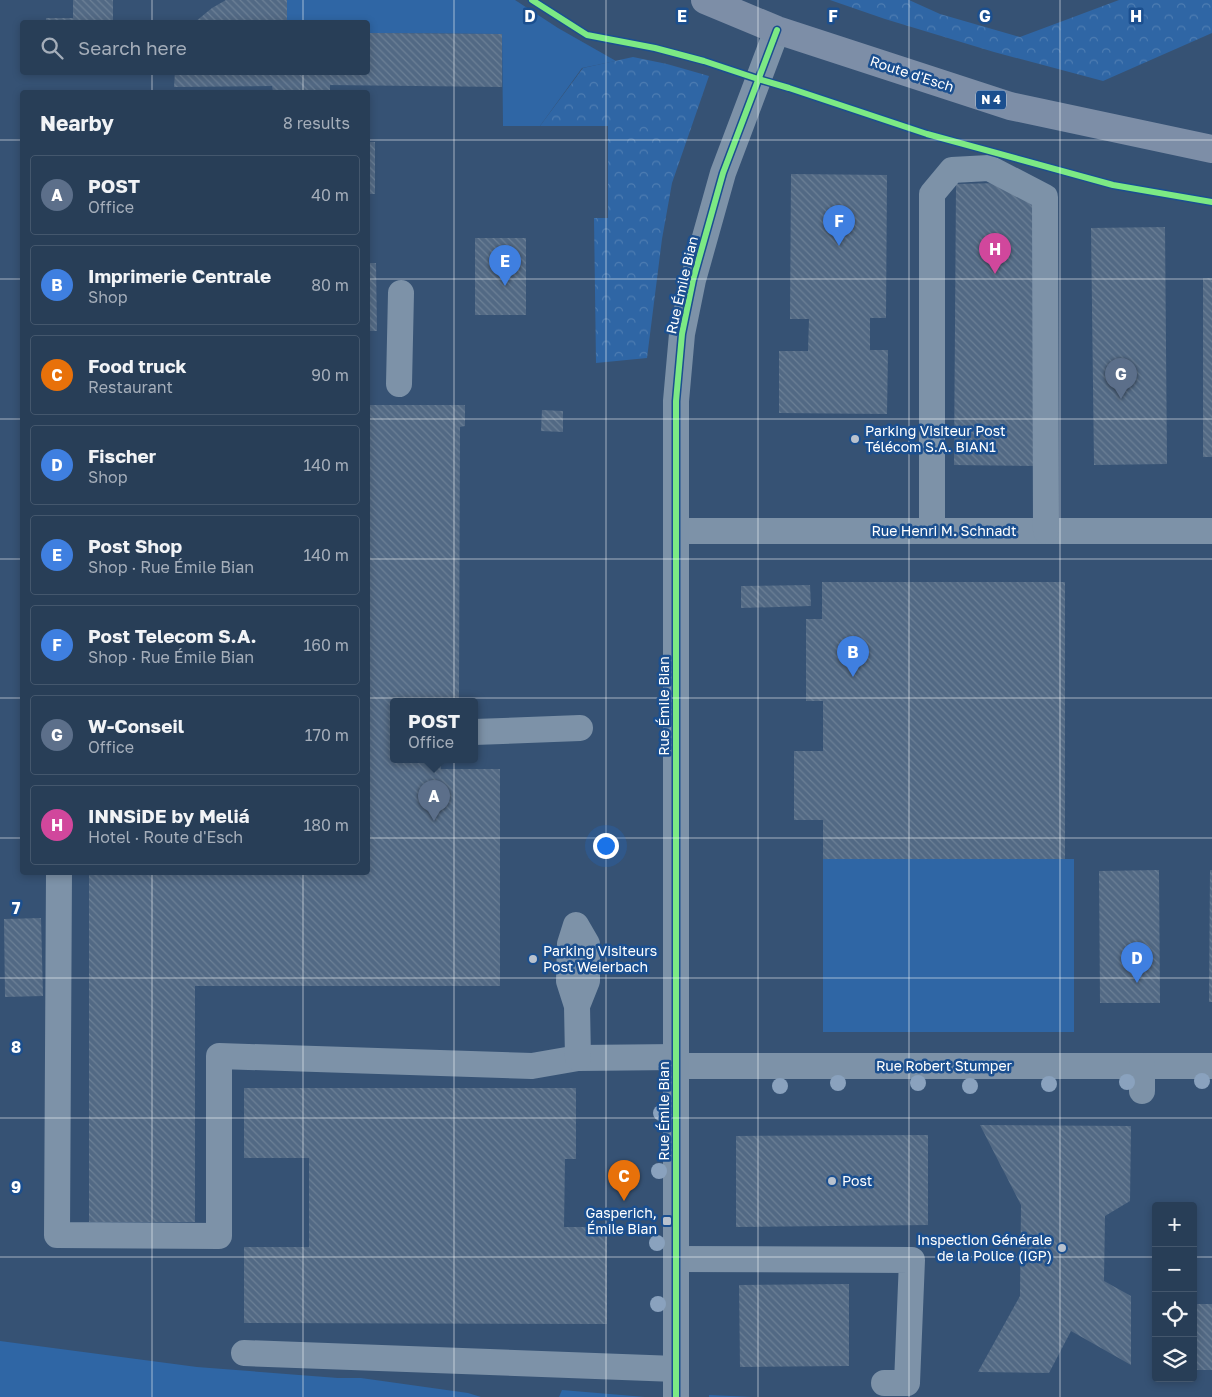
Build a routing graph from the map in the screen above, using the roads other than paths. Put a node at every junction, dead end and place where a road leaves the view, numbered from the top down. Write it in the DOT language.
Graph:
graph roads {
  1 [pos="705,0"];
  2 [pos="777,30"];
  3 [pos="1212,149"];
  4 [pos="401,293"];
  5 [pos="399,384"];
  6 [pos="676,531"];
  7 [pos="932,531"];
  8 [pos="1046,531"];
  9 [pos="1212,531"];
  10 [pos="580,728"];
  11 [pos="478,732"];
  12 [pos="59,875"];
  13 [pos="576,919"];
  14 [pos="578,1058"];
  15 [pos="676,1062"];
  16 [pos="1212,1066"];
  17 [pos="676,1259"];
  18 [pos="244,1353"];
  19 [pos="676,1369"];
  20 [pos="884,1383"];
  21 [pos="676,1397"];
  1 -- 2 [label="main road, Route d'Esch / N 4"];
  2 -- 3 [label="main road, Route d'Esch / N 4"];
  2 -- 6 [label="street, Rue Émile Bian"];
  4 -- 5 [label="street"];
  6 -- 7 [label="street, Rue Henri M. Schnadt"];
  6 -- 15 [label="street, Rue Émile Bian"];
  7 -- 8 [label="street, Rue Henri M. Schnadt"];
  7 -- 8 [label="street"];
  8 -- 9 [label="street, Rue Henri M. Schnadt"];
  10 -- 11 [label="street"];
  12 -- 14 [label="street, Rue Robert Stumper"];
  13 -- 14 [label="street"];
  14 -- 15 [label="street, Rue Robert Stumper"];
  15 -- 16 [label="street, Rue Robert Stumper"];
  15 -- 17 [label="street, Rue Émile Bian"];
  17 -- 19 [label="street, Rue Émile Bian"];
  17 -- 20 [label="street"];
  18 -- 19 [label="street"];
  19 -- 21 [label="street, Rue Émile Bian"];
}
